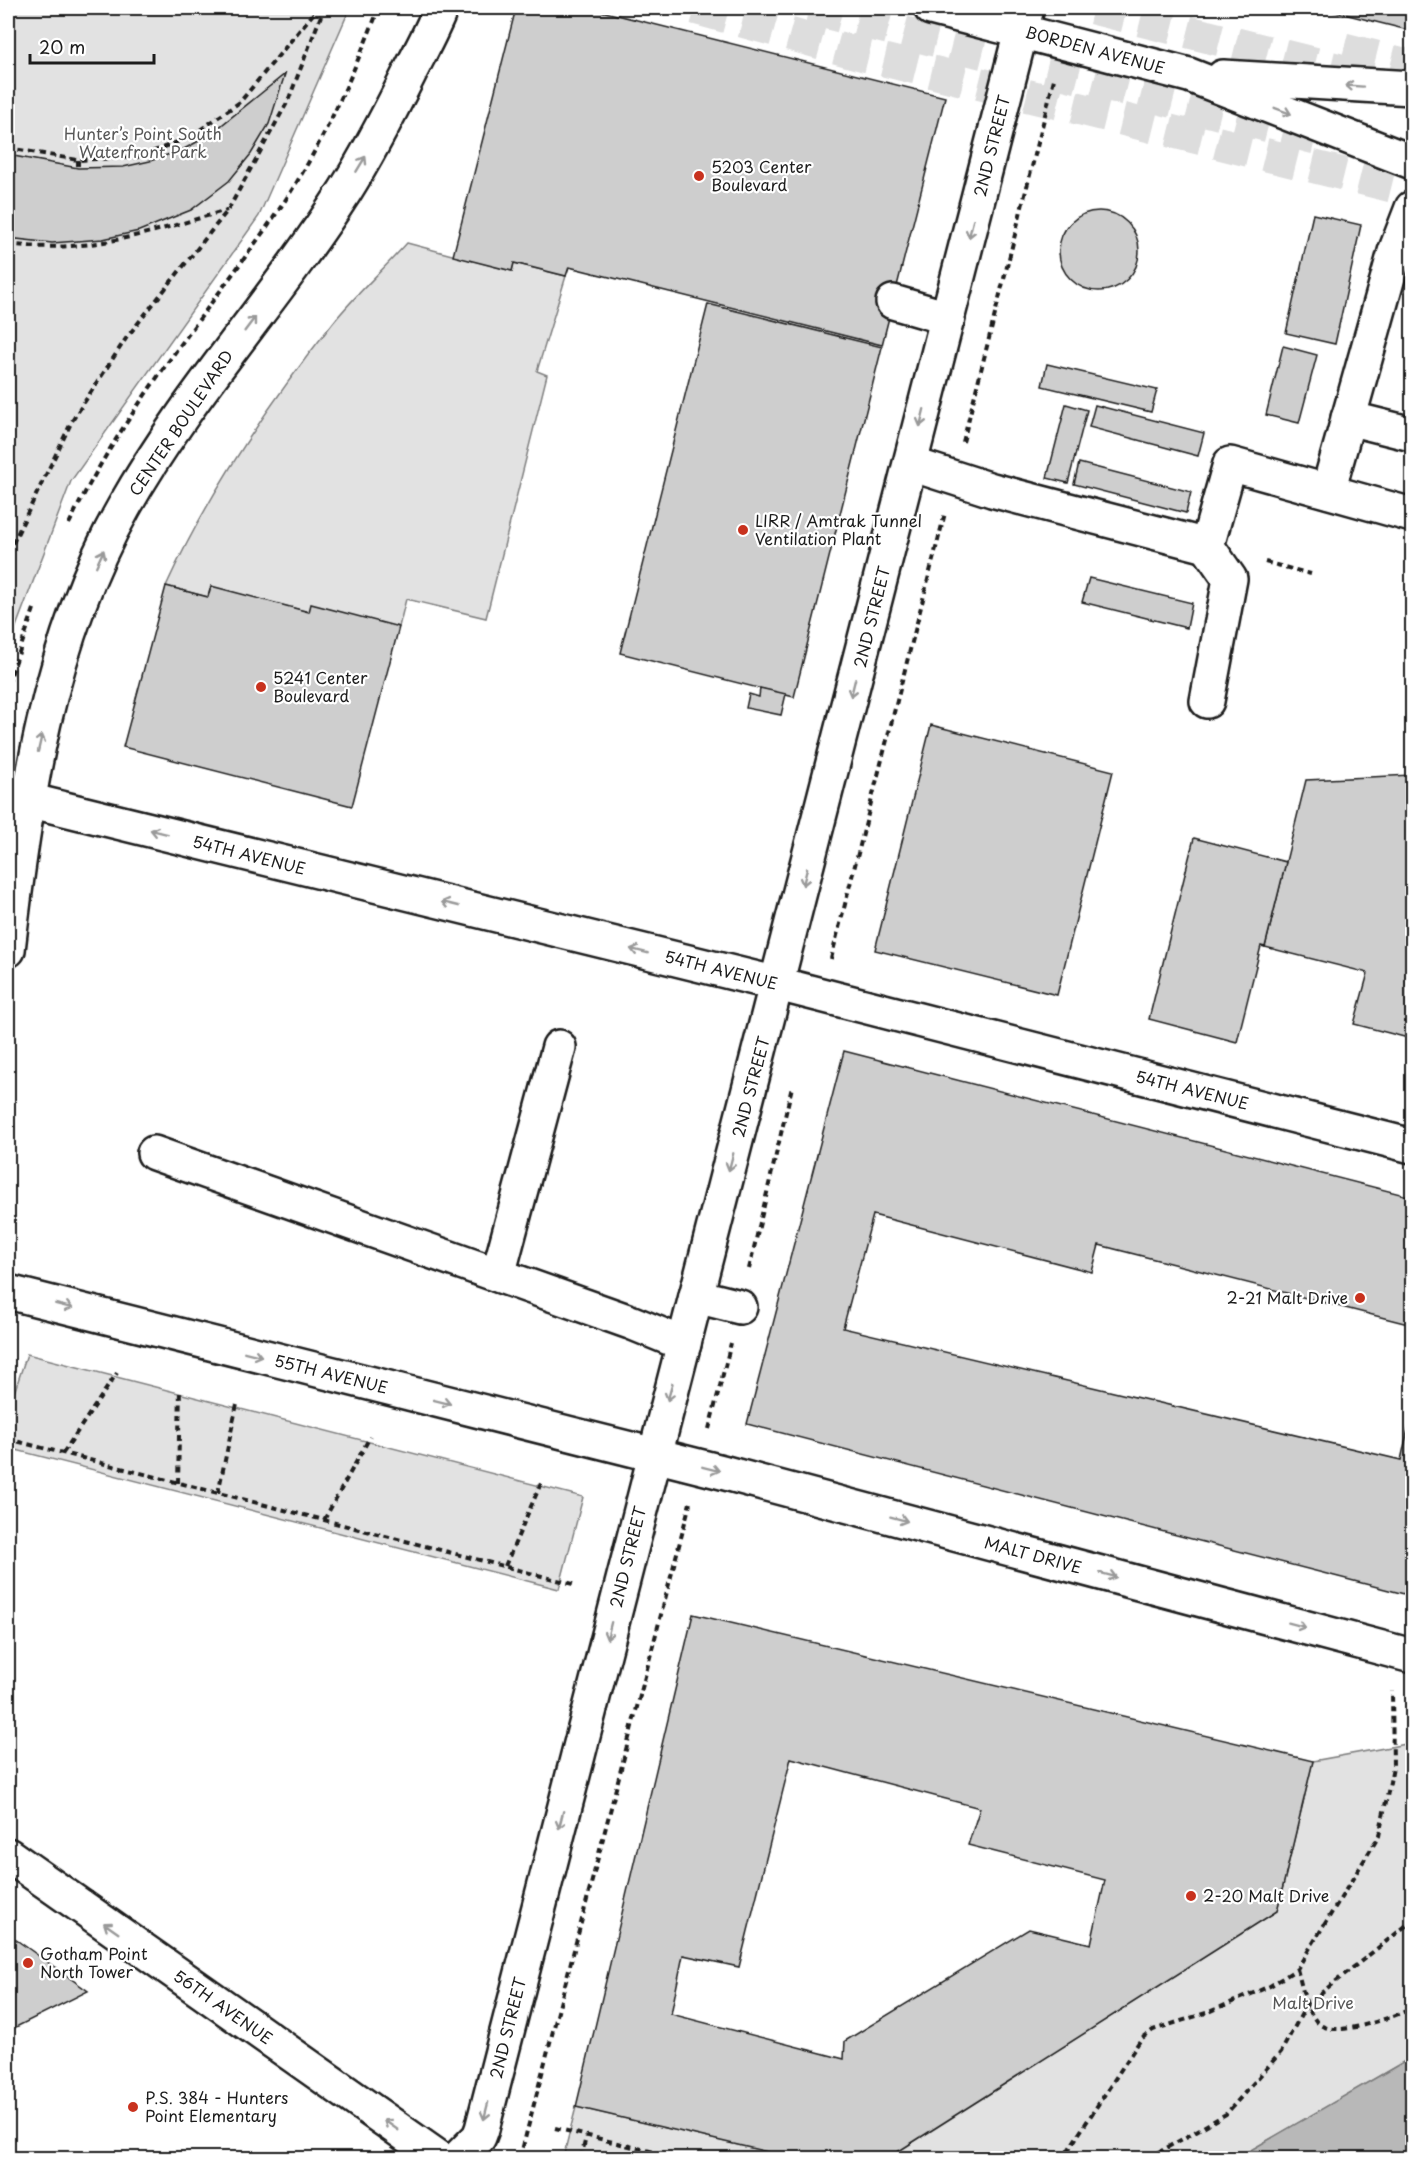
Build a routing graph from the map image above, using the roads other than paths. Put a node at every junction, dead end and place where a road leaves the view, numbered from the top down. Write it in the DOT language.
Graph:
graph roads {
  1 [pos="441,8"];
  2 [pos="931,8"];
  3 [pos="1024,19"];
  4 [pos="1189,75"];
  5 [pos="1413,88"];
  6 [pos="1413,162"];
  7 [pos="1413,208"];
  8 [pos="893,302"];
  9 [pos="948,318"];
  10 [pos="1348,418"];
  11 [pos="1413,434"];
  12 [pos="911,464"];
  13 [pos="1328,491"];
  14 [pos="1413,515"];
  15 [pos="1207,546"];
  16 [pos="1208,701"];
  17 [pos="28,800"];
  18 [pos="8,950"];
  19 [pos="778,984"];
  20 [pos="559,1047"];
  21 [pos="1413,1146"];
  22 [pos="154,1153"];
  23 [pos="498,1275"];
  24 [pos="8,1292"];
  25 [pos="696,1296"];
  26 [pos="740,1307"];
  27 [pos="684,1344"];
  28 [pos="654,1456"];
  29 [pos="1413,1656"];
  30 [pos="8,1855"];
  31 [pos="439,2158"];
  32 [pos="458,2158"];
  17 -- 1 [label="street, CENTER BOULEVARD, one-way"];
  2 -- 3 [label="street, BORDEN AVENUE"];
  3 -- 4 [label="street, BORDEN AVENUE"];
  3 -- 9 [label="street, 2ND STREET, one-way"];
  5 -- 4 [label="street, BORDEN AVENUE, one-way"];
  4 -- 6 [label="street, BORDEN AVENUE, one-way"];
  7 -- 10 [label="street"];
  8 -- 9 [label="street"];
  9 -- 12 [label="street, 2ND STREET, one-way"];
  10 -- 11 [label="street"];
  10 -- 13 [label="street"];
  12 -- 15 [label="street"];
  12 -- 19 [label="street, 2ND STREET, one-way"];
  13 -- 14 [label="street"];
  13 -- 15 [label="street"];
  15 -- 16 [label="street"];
  17 -- 18 [label="street, CENTER BOULEVARD"];
  19 -- 17 [label="street, 54TH AVENUE, one-way"];
  19 -- 21 [label="street, 54TH AVENUE"];
  19 -- 25 [label="street, 2ND STREET, one-way"];
  20 -- 23 [label="street"];
  22 -- 23 [label="street"];
  23 -- 27 [label="street"];
  24 -- 28 [label="street, 55TH AVENUE, one-way"];
  25 -- 26 [label="street"];
  25 -- 27 [label="street, 2ND STREET"];
  27 -- 28 [label="street, 2ND STREET, one-way"];
  28 -- 29 [label="street, MALT DRIVE, one-way"];
  28 -- 32 [label="street, 2ND STREET, one-way"];
  31 -- 30 [label="street, 56TH AVENUE, one-way"];
}
